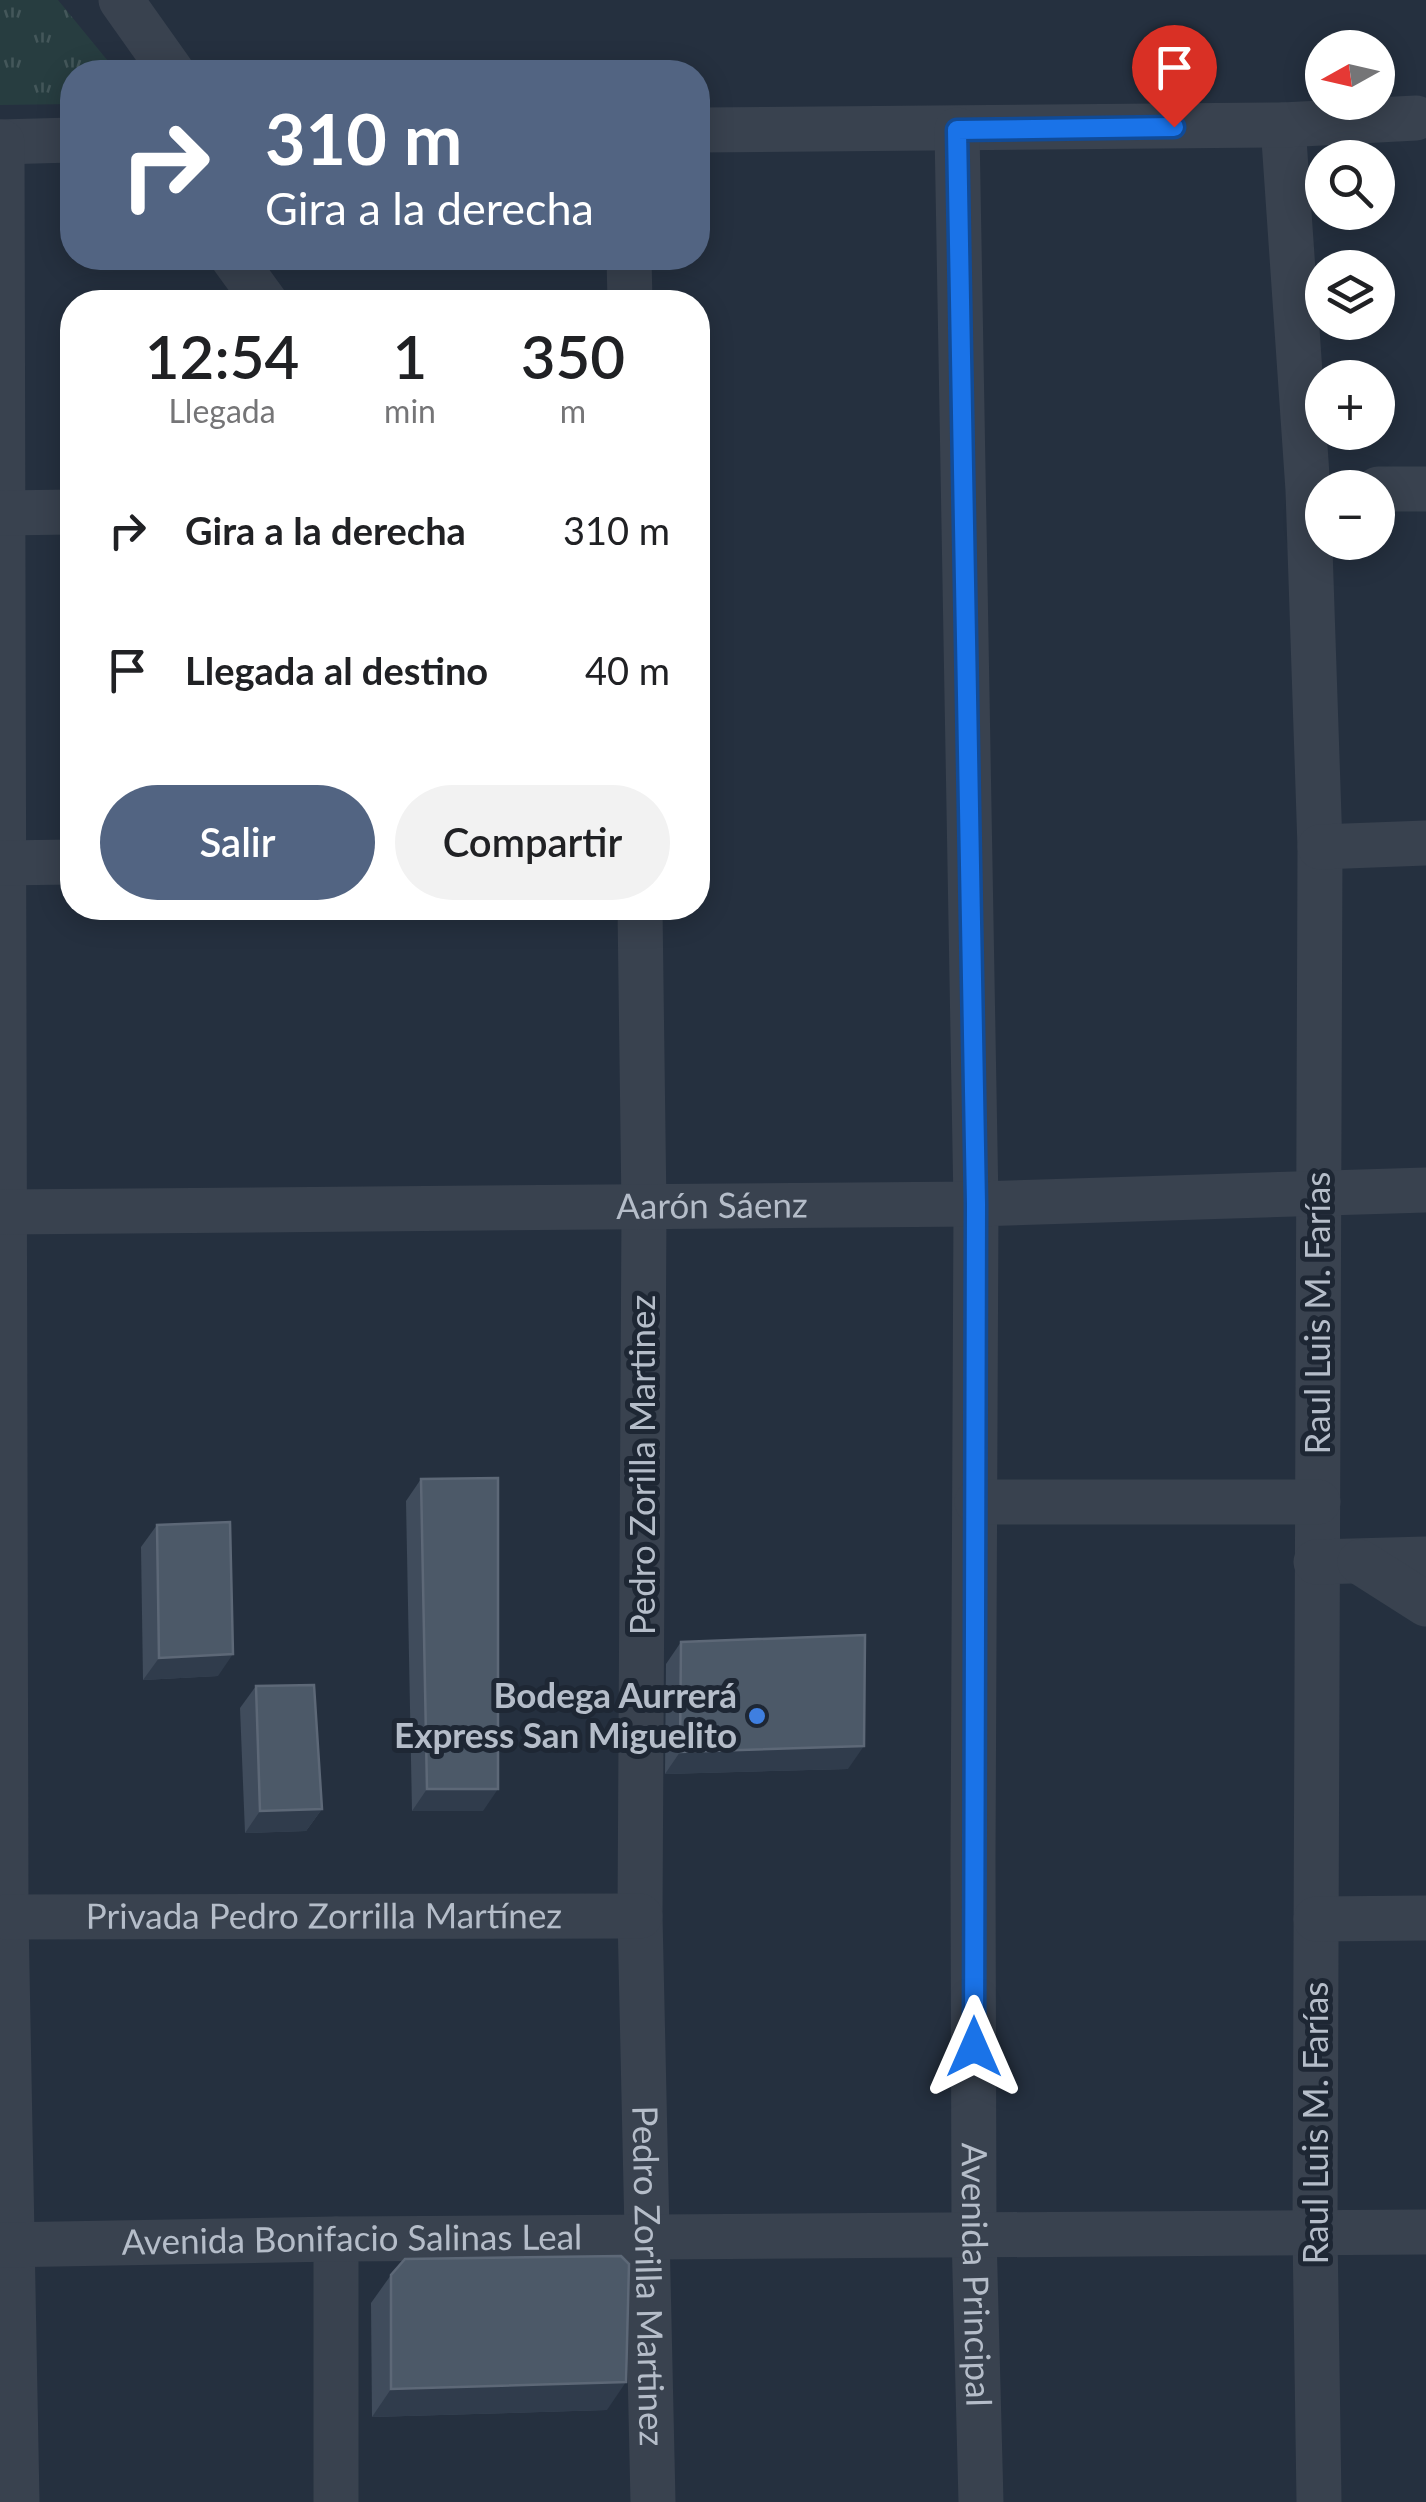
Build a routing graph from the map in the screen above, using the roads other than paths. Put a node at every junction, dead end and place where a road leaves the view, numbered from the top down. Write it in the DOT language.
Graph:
graph roads {
  1 [pos="121,0"];
  2 [pos="164,60"];
  3 [pos="1416,118"];
  4 [pos="1283,125"];
  5 [pos="710,130"];
  6 [pos="957,130"];
  7 [pos="60,140"];
  8 [pos="1,142"];
  9 [pos="1313,470"];
  10 [pos="1426,489"];
  11 [pos="1395,490"];
  12 [pos="60,512"];
  13 [pos="3,513"];
  14 [pos="1316,560"];
  15 [pos="1426,843"];
  16 [pos="1320,847"];
  17 [pos="60,862"];
  18 [pos="2,863"];
  19 [pos="640,920"];
  20 [pos="1426,1190"];
  21 [pos="1317,1192"];
  22 [pos="976,1204"];
  23 [pos="644,1209"];
  24 [pos="1,1212"];
  25 [pos="977,1502"];
  26 [pos="1318,1502"];
  27 [pos="1426,1559"];
  28 [pos="1338,1562"];
  29 [pos="1426,1604"];
  30 [pos="640,1916"];
  31 [pos="6,1918"];
  32 [pos="1426,1918"];
  33 [pos="1316,1919"];
  34 [pos="1314,2231"];
  35 [pos="1426,2232"];
  36 [pos="974,2234"];
  37 [pos="648,2237"];
  38 [pos="336,2239"];
  39 [pos="7,2244"];
  40 [pos="17,2502"];
  41 [pos="336,2502"];
  42 [pos="653,2502"];
  43 [pos="981,2502"];
  44 [pos="1319,2502"];
  1 -- 2 [label="street"];
  3 -- 4 [label="street"];
  4 -- 6 [label="street"];
  4 -- 9 [label="street, Raul Luis M. Farías"];
  5 -- 6 [label="street"];
  6 -- 22 [label="street, Avenida Principal"];
  7 -- 8 [label="street"];
  8 -- 13 [label="street"];
  10 -- 11 [label="street"];
  12 -- 13 [label="street"];
  13 -- 18 [label="street"];
  14 -- 16 [label="street, Raul Luis M. Farías"];
  15 -- 16 [label="street"];
  16 -- 21 [label="street, Raul Luis M. Farías"];
  17 -- 18 [label="street"];
  18 -- 24 [label="street"];
  19 -- 23 [label="street, Pedro Zorilla Martinez"];
  20 -- 21 [label="street, Aarón Sáenz"];
  21 -- 22 [label="street, Aarón Sáenz"];
  21 -- 26 [label="street, Raul Luis M. Farías"];
  22 -- 23 [label="street, Aarón Sáenz"];
  22 -- 25 [label="street, Avenida Principal"];
  23 -- 24 [label="street, Aarón Sáenz"];
  23 -- 30 [label="street, Pedro Zorilla Martinez"];
  24 -- 31 [label="street"];
  25 -- 26 [label="street"];
  25 -- 36 [label="street, Avenida Principal"];
  26 -- 28 [label="street, Raul Luis M. Farías"];
  27 -- 28 [label="street"];
  28 -- 29 [label="street"];
  28 -- 33 [label="street, Raul Luis M. Farías"];
  30 -- 31 [label="street, Privada Pedro Zorrilla Martínez"];
  30 -- 37 [label="street, Pedro Zorilla Martinez"];
  31 -- 39 [label="street"];
  32 -- 33 [label="street"];
  33 -- 34 [label="street, Raul Luis M. Farías"];
  34 -- 35 [label="street, Avenida Bonifacio Salinas Leal"];
  34 -- 36 [label="street, Avenida Bonifacio Salinas Leal"];
  34 -- 44 [label="street, Raul Luis M. Farías"];
  36 -- 37 [label="street, Avenida Bonifacio Salinas Leal"];
  36 -- 43 [label="street, Avenida Principal"];
  37 -- 38 [label="street, Avenida Bonifacio Salinas Leal"];
  37 -- 42 [label="street, Pedro Zorilla Martinez"];
  38 -- 39 [label="street, Avenida Bonifacio Salinas Leal"];
  38 -- 41 [label="street"];
  39 -- 40 [label="street"];
}
